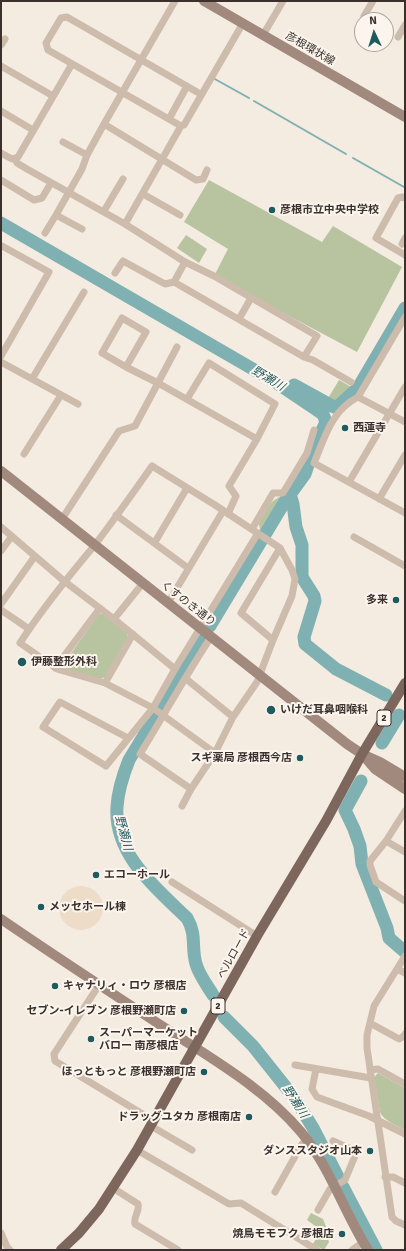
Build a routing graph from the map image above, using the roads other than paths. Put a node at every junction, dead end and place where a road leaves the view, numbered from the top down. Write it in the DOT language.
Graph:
graph roads {
  1 [pos="175,1"];
  2 [pos="204,1"];
  3 [pos="283,1"];
  4 [pos="373,1"];
  5 [pos="366,12"];
  6 [pos="243,24"];
  7 [pos="405,25"];
  8 [pos="263,35"];
  9 [pos="398,37"];
  10 [pos="141,59"];
  11 [pos="72,64"];
  12 [pos="1,66"];
  13 [pos="188,86"];
  14 [pos="123,92"];
  15 [pos="197,92"];
  16 [pos="53,96"];
  17 [pos="1,111"];
  18 [pos="405,117"];
  19 [pos="169,119"];
  20 [pos="104,124"];
  21 [pos="181,126"];
  22 [pos="33,130"];
  23 [pos="63,142"];
  24 [pos="1,152"];
  25 [pos="87,155"];
  26 [pos="15,158"];
  27 [pos="162,159"];
  28 [pos="207,170"];
  29 [pos="122,179"];
  30 [pos="1,180"];
  31 [pos="51,183"];
  32 [pos="69,192"];
  33 [pos="143,194"];
  34 [pos="405,198"];
  35 [pos="104,211"];
  36 [pos="56,215"];
  37 [pos="180,215"];
  38 [pos="125,224"];
  39 [pos="82,229"];
  40 [pos="45,233"];
  41 [pos="1,246"];
  42 [pos="405,255"];
  43 [pos="185,262"];
  44 [pos="115,273"];
  45 [pos="174,282"];
  46 [pos="84,292"];
  47 [pos="251,298"];
  48 [pos="405,317"];
  49 [pos="239,320"];
  50 [pos="177,347"];
  51 [pos="1,356"];
  52 [pos="304,357"];
  53 [pos="1,362"];
  54 [pos="126,367"];
  55 [pos="32,379"];
  56 [pos="351,382"];
  57 [pos="158,383"];
  58 [pos="405,386"];
  59 [pos="61,395"];
  60 [pos="358,397"];
  61 [pos="187,398"];
  62 [pos="78,404"];
  63 [pos="389,414"];
  64 [pos="405,422"];
  65 [pos="314,430"];
  66 [pos="257,439"];
  67 [pos="24,454"];
  68 [pos="405,455"];
  69 [pos="2,474"];
  70 [pos="350,482"];
  71 [pos="187,488"];
  72 [pos="379,499"];
  73 [pos="225,513"];
  74 [pos="405,513"];
  75 [pos="116,515"];
  76 [pos="62,519"];
  77 [pos="1,527"];
  78 [pos="259,534"];
  79 [pos="12,536"];
  80 [pos="354,537"];
  81 [pos="155,542"];
  82 [pos="95,544"];
  83 [pos="280,548"];
  84 [pos="1,551"];
  85 [pos="35,556"];
  86 [pos="405,566"];
  87 [pos="188,568"];
  88 [pos="64,581"];
  89 [pos="143,583"];
  90 [pos="168,603"];
  91 [pos="1,604"];
  92 [pos="100,608"];
  93 [pos="2,612"];
  94 [pos="114,619"];
  95 [pos="200,628"];
  96 [pos="29,629"];
  97 [pos="133,634"];
  98 [pos="211,637"];
  99 [pos="273,640"];
  100 [pos="55,668"];
  101 [pos="175,669"];
  102 [pos="260,675"];
  103 [pos="185,678"];
  104 [pos="105,683"];
  105 [pos="405,683"];
  106 [pos="158,712"];
  107 [pos="234,717"];
  108 [pos="128,738"];
  109 [pos="215,753"];
  110 [pos="362,754"];
  111 [pos="405,777"];
  112 [pos="191,789"];
  113 [pos="405,789"];
  114 [pos="182,806"];
  115 [pos="405,811"];
  116 [pos="386,841"];
  117 [pos="405,852"];
  118 [pos="172,882"];
  119 [pos="405,901"];
  120 [pos="1,919"];
  121 [pos="257,936"];
  122 [pos="405,956"];
  123 [pos="397,969"];
  124 [pos="405,974"];
  125 [pos="99,985"];
  126 [pos="370,1024"];
  127 [pos="405,1034"];
  128 [pos="195,1048"];
  129 [pos="295,1065"];
  130 [pos="316,1069"];
  131 [pos="370,1070"];
  132 [pos="371,1078"];
  133 [pos="405,1084"];
  134 [pos="377,1119"];
  135 [pos="152,1123"];
  136 [pos="405,1134"];
  137 [pos="307,1140"];
  138 [pos="333,1141"];
  139 [pos="137,1150"];
  140 [pos="192,1150"];
  141 [pos="385,1176"];
  142 [pos="405,1183"];
  143 [pos="334,1186"];
  144 [pos="113,1188"];
  145 [pos="275,1192"];
  146 [pos="318,1210"];
  147 [pos="405,1225"];
  148 [pos="1,1233"];
  149 [pos="365,1246"];
  150 [pos="10,1250"];
  151 [pos="61,1250"];
  152 [pos="178,1250"];
  153 [pos="317,1250"];
  154 [pos="352,1250"];
  1 -- 10 [label="street"];
  2 -- 6 [label="street, 彦根環状線"];
  3 -- 8 [label="street"];
  4 -- 5 [label="street"];
  6 -- 8 [label="street, 彦根環状線"];
  6 -- 21 [label="street"];
  7 -- 9 [label="street"];
  8 -- 18 [label="street, 彦根環状線"];
  10 -- 11 [label="street"];
  10 -- 13 [label="street"];
  10 -- 14 [label="street"];
  11 -- 14 [label="street"];
  11 -- 16 [label="street"];
  12 -- 16 [label="street"];
  13 -- 15 [label="street"];
  13 -- 19 [label="street"];
  14 -- 19 [label="street"];
  14 -- 20 [label="street"];
  16 -- 22 [label="street"];
  17 -- 22 [label="street"];
  19 -- 21 [label="street"];
  20 -- 25 [label="street"];
  20 -- 27 [label="street"];
  21 -- 27 [label="street"];
  22 -- 26 [label="street"];
  23 -- 25 [label="street"];
  24 -- 26 [label="street"];
  25 -- 32 [label="street"];
  26 -- 31 [label="street"];
  27 -- 28 [label="street"];
  27 -- 33 [label="street"];
  29 -- 35 [label="street"];
  30 -- 31 [label="street"];
  31 -- 32 [label="street"];
  32 -- 35 [label="street"];
  32 -- 36 [label="street"];
  33 -- 37 [label="street"];
  33 -- 38 [label="street"];
  34 -- 42 [label="street"];
  35 -- 38 [label="street"];
  36 -- 39 [label="street"];
  36 -- 40 [label="street"];
  38 -- 43 [label="street"];
  41 -- 51 [label="street"];
  43 -- 45 [label="street"];
  43 -- 47 [label="street"];
  44 -- 45 [label="street"];
  45 -- 49 [label="street"];
  46 -- 55 [label="street"];
  47 -- 49 [label="street"];
  47 -- 52 [label="street"];
  48 -- 60 [label="street"];
  49 -- 52 [label="street"];
  50 -- 57 [label="street"];
  52 -- 56 [label="street"];
  53 -- 55 [label="street"];
  54 -- 54 [label="street"];
  54 -- 57 [label="street"];
  55 -- 59 [label="street"];
  57 -- 61 [label="street"];
  57 -- 76 [label="street"];
  58 -- 63 [label="street"];
  59 -- 62 [label="street"];
  59 -- 67 [label="street"];
  60 -- 63 [label="street"];
  60 -- 70 [label="street"];
  61 -- 66 [label="street"];
  61 -- 66 [label="street"];
  63 -- 64 [label="street"];
  63 -- 70 [label="street"];
  65 -- 78 [label="street"];
  66 -- 73 [label="street"];
  68 -- 72 [label="street"];
  69 -- 76 [label="street, くすのき通り"];
  70 -- 72 [label="street"];
  71 -- 73 [label="street"];
  71 -- 75 [label="street"];
  71 -- 81 [label="street"];
  72 -- 74 [label="street"];
  73 -- 78 [label="street"];
  73 -- 87 [label="street"];
  75 -- 81 [label="street"];
  75 -- 82 [label="street"];
  76 -- 82 [label="street, くすのき通り"];
  77 -- 79 [label="street"];
  78 -- 83 [label="street"];
  78 -- 95 [label="street"];
  79 -- 84 [label="street"];
  79 -- 85 [label="street"];
  80 -- 86 [label="street"];
  81 -- 87 [label="street"];
  82 -- 88 [label="street"];
  82 -- 89 [label="street, くすのき通り"];
  83 -- 99 [label="street"];
  83 -- 99 [label="street"];
  85 -- 88 [label="street"];
  85 -- 91 [label="street"];
  87 -- 90 [label="street"];
  88 -- 92 [label="street"];
  88 -- 96 [label="street"];
  89 -- 90 [label="street, くすのき通り"];
  89 -- 94 [label="street"];
  90 -- 95 [label="street, くすのき通り"];
  92 -- 94 [label="street"];
  92 -- 100 [label="street"];
  93 -- 96 [label="street"];
  94 -- 97 [label="street"];
  95 -- 98 [label="street, くすのき通り"];
  95 -- 101 [label="street"];
  96 -- 100 [label="street"];
  97 -- 101 [label="street"];
  97 -- 104 [label="street"];
  98 -- 102 [label="street, くすのき通り"];
  98 -- 103 [label="street"];
  99 -- 102 [label="street"];
  100 -- 104 [label="street"];
  101 -- 106 [label="street"];
  102 -- 107 [label="street"];
  102 -- 110 [label="street, くすのき通り"];
  103 -- 106 [label="street"];
  103 -- 107 [label="street"];
  104 -- 106 [label="street"];
  105 -- 110 [label="main road, ベルロード / 2"];
  106 -- 108 [label="street"];
  106 -- 109 [label="street"];
  106 -- 112 [label="street"];
  107 -- 109 [label="street"];
  108 -- 108 [label="street"];
  109 -- 112 [label="street"];
  110 -- 111 [label="street, くすのき通り"];
  110 -- 113 [label="street, くすのき通り"];
  110 -- 121 [label="main road, ベルロード / 2"];
  112 -- 114 [label="street"];
  115 -- 116 [label="street"];
  116 -- 117 [label="street"];
  116 -- 119 [label="street"];
  118 -- 121 [label="street"];
  120 -- 125 [label="street"];
  121 -- 128 [label="main road, ベルロード / 2"];
  122 -- 123 [label="street"];
  123 -- 124 [label="street"];
  123 -- 126 [label="street"];
  125 -- 128 [label="street"];
  125 -- 135 [label="street"];
  126 -- 127 [label="street"];
  126 -- 131 [label="street"];
  128 -- 135 [label="main road, ベルロード / 2"];
  128 -- 137 [label="street"];
  129 -- 130 [label="street"];
  130 -- 132 [label="street"];
  130 -- 134 [label="street"];
  131 -- 132 [label="street"];
  131 -- 133 [label="street"];
  132 -- 134 [label="street"];
  134 -- 136 [label="street"];
  134 -- 141 [label="street"];
  135 -- 139 [label="main road, ベルロード / 2"];
  135 -- 140 [label="street"];
  137 -- 143 [label="street"];
  137 -- 145 [label="street"];
  138 -- 143 [label="street"];
  139 -- 144 [label="main road, ベルロード / 2"];
  139 -- 153 [label="street"];
  141 -- 142 [label="street"];
  141 -- 147 [label="street"];
  143 -- 146 [label="street"];
  143 -- 149 [label="street"];
  144 -- 151 [label="main road, ベルロード / 2"];
  144 -- 152 [label="street"];
  148 -- 150 [label="street"];
  149 -- 154 [label="street"];
}
